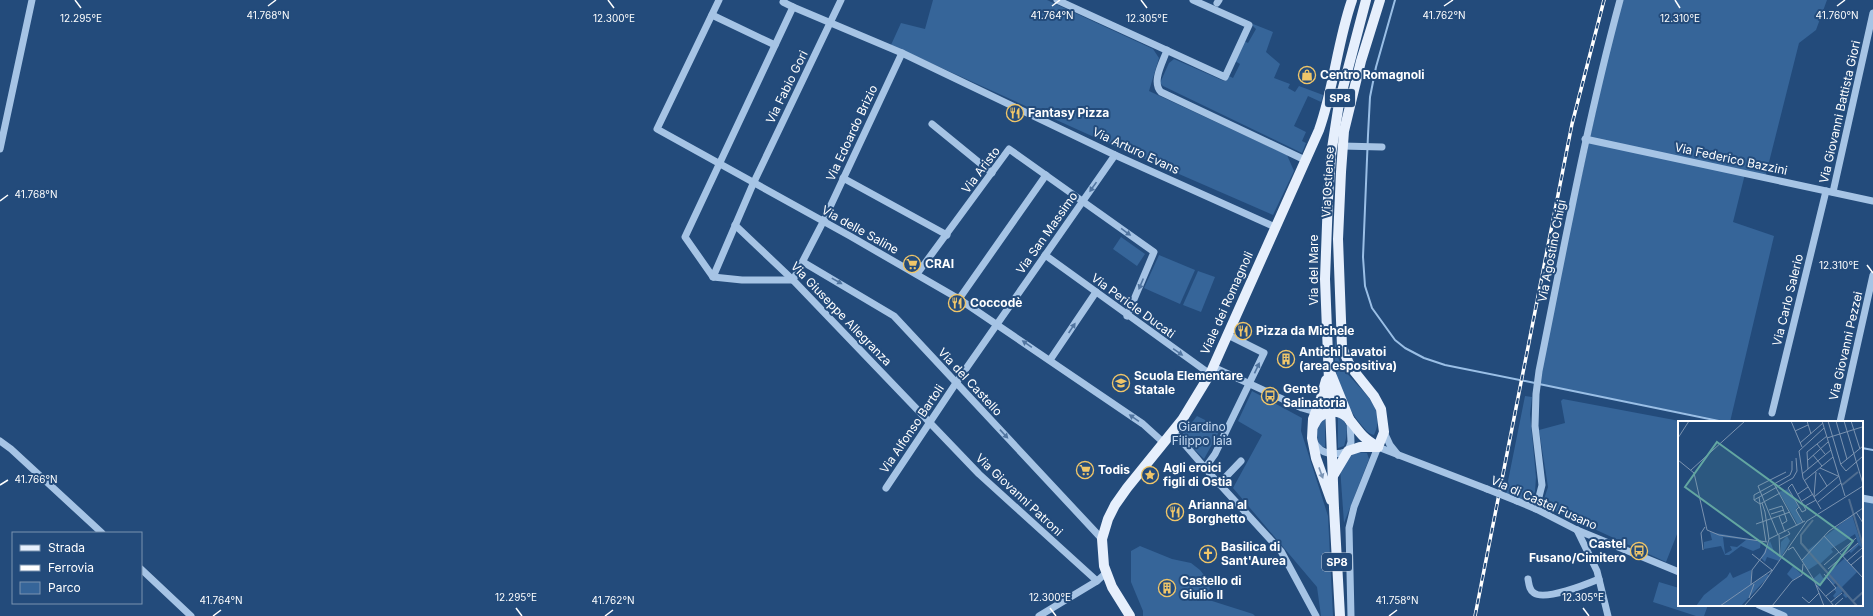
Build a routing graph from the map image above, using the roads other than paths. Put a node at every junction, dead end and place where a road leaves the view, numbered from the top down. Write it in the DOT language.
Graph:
graph roads {
  1 [pos="32,0"];
  2 [pos="719,0"];
  3 [pos="841,0"];
  4 [pos="1057,0"];
  5 [pos="1193,0"];
  6 [pos="1352,0"];
  7 [pos="1366,0"];
  8 [pos="1380,0"];
  9 [pos="1620,0"];
  10 [pos="784,1"];
  11 [pos="793,7"];
  12 [pos="1873,14"];
  13 [pos="712,15"];
  14 [pos="831,22"];
  15 [pos="775,45"];
  16 [pos="1167,50"];
  17 [pos="902,53"];
  18 [pos="932,124"];
  19 [pos="1585,140"];
  20 [pos="1342,146"];
  21 [pos="1382,147"];
  22 [pos="0,149"];
  23 [pos="1115,155"];
  24 [pos="1305,160"];
  25 [pos="718,164"];
  26 [pos="992,173"];
  27 [pos="1046,175"];
  28 [pos="843,178"];
  29 [pos="753,184"];
  30 [pos="1830,192"];
  31 [pos="1084,201"];
  32 [pos="1873,201"];
  33 [pos="823,222"];
  34 [pos="735,225"];
  35 [pos="1275,227"];
  36 [pos="947,235"];
  37 [pos="1045,255"];
  38 [pos="804,262"];
  39 [pos="917,274"];
  40 [pos="1873,275"];
  41 [pos="713,277"];
  42 [pos="793,280"];
  43 [pos="1096,292"];
  44 [pos="959,298"];
  45 [pos="1127,316"];
  46 [pos="997,324"];
  47 [pos="1228,335"];
  48 [pos="1050,360"];
  49 [pos="1329,369"];
  50 [pos="1212,370"];
  51 [pos="956,383"];
  52 [pos="1250,383"];
  53 [pos="1302,408"];
  54 [pos="1322,413"];
  55 [pos="1772,414"];
  56 [pos="1350,420"];
  57 [pos="1840,421"];
  58 [pos="930,422"];
  59 [pos="1173,431"];
  60 [pos="1384,432"];
  61 [pos="1313,433"];
  62 [pos="0,441"];
  63 [pos="1164,443"];
  64 [pos="1378,447"];
  65 [pos="1348,451"];
  66 [pos="1332,454"];
  67 [pos="1400,456"];
  68 [pos="1241,461"];
  69 [pos="1205,468"];
  70 [pos="1334,476"];
  71 [pos="1219,484"];
  72 [pos="886,488"];
  73 [pos="1863,498"];
  74 [pos="1873,500"];
  75 [pos="1334,508"];
  76 [pos="1536,509"];
  77 [pos="1577,530"];
  78 [pos="101,532"];
  79 [pos="1102,539"];
  80 [pos="142,571"];
  81 [pos="1678,572"];
  82 [pos="1106,573"];
  83 [pos="1528,579"];
  84 [pos="1599,579"];
  85 [pos="1097,581"];
  86 [pos="1761,606"];
  87 [pos="1606,614"];
  88 [pos="191,616"];
  89 [pos="1039,616"];
  90 [pos="1130,616"];
  91 [pos="1316,616"];
  92 [pos="1340,616"];
  93 [pos="1351,616"];
  94 [pos="1784,616"];
  1 -- 22 [label="street"];
  2 -- 13 [label="street"];
  3 -- 14 [label="street, Via Fabio Gori"];
  4 -- 16 [label="street"];
  5 -- 16 [label="street"];
  6 -- 24 [label="main road, Viale dei Romagnoli"];
  7 -- 49 [label="main road, Via del Mare / SP8"];
  8 -- 20 [label="main road, Via Ostiense"];
  9 -- 19 [label="street, Via Agostino Chigi"];
  10 -- 11 [label="street, Via Arturo Evans"];
  11 -- 14 [label="street, Via Arturo Evans"];
  11 -- 15 [label="street"];
  12 -- 30 [label="street, Via Giovanni Battista Giori"];
  13 -- 15 [label="street"];
  13 -- 25 [label="street, Via delle Saline"];
  14 -- 17 [label="street, Via Arturo Evans"];
  14 -- 29 [label="street, Via Fabio Gori"];
  15 -- 25 [label="street"];
  16 -- 24 [label="street"];
  17 -- 23 [label="street, Via Arturo Evans"];
  17 -- 28 [label="street, Via Edoardo Brizio"];
  18 -- 26 [label="street"];
  19 -- 30 [label="street, Via Federico Bazzini"];
  19 -- 76 [label="street, Via Agostino Chigi"];
  20 -- 21 [label="street"];
  20 -- 60 [label="main road, Via Ostiense"];
  23 -- 31 [label="street, Via San Massimo, one-way"];
  23 -- 35 [label="street, Via Arturo Evans"];
  24 -- 35 [label="main road, Viale dei Romagnoli"];
  25 -- 29 [label="street, Via delle Saline"];
  25 -- 41 [label="street"];
  26 -- 27 [label="street, Via Aristo"];
  26 -- 36 [label="street, Via Aristo"];
  27 -- 31 [label="street, Via Aristo"];
  27 -- 44 [label="street"];
  28 -- 33 [label="street, Via Edoardo Brizio"];
  28 -- 36 [label="street"];
  29 -- 33 [label="street, Via delle Saline"];
  29 -- 34 [label="street, Via Fabio Gori"];
  30 -- 32 [label="street, Via Federico Bazzini"];
  30 -- 55 [label="street, Via Carlo Salerio"];
  31 -- 37 [label="street, Via San Massimo"];
  31 -- 45 [label="street, Via Aristo, one-way"];
  33 -- 38 [label="street, Via Edoardo Brizio"];
  33 -- 39 [label="street, Via delle Saline"];
  34 -- 41 [label="street, Via Fabio Gori"];
  34 -- 42 [label="street, Via Giuseppe Allegranza"];
  35 -- 47 [label="main road, Viale dei Romagnoli"];
  36 -- 39 [label="street, Via Aristo"];
  37 -- 43 [label="street, Via Pericle Ducati"];
  37 -- 46 [label="street, Via San Massimo"];
  38 -- 42 [label="street, Via Edoardo Brizio"];
  38 -- 51 [label="street, Via del Castello, one-way"];
  39 -- 44 [label="street, Via delle Saline"];
  40 -- 57 [label="street, Via Giovanni Pezzei"];
  41 -- 42 [label="street"];
  42 -- 58 [label="street, Via Giuseppe Allegranza"];
  43 -- 45 [label="street, Via Pericle Ducati"];
  48 -- 43 [label="street, one-way"];
  44 -- 46 [label="street, Via delle Saline"];
  45 -- 50 [label="street, Via Pericle Ducati, one-way"];
  48 -- 46 [label="street, Via delle Saline, one-way"];
  46 -- 51 [label="street, Via San Massimo"];
  47 -- 50 [label="main road, Viale dei Romagnoli"];
  52 -- 47 [label="street, one-way"];
  63 -- 48 [label="street, Via delle Saline, one-way"];
  49 -- 54 [label="main road, Via del Mare / SP8"];
  49 -- 54 [label="main road"];
  49 -- 56 [label="main road"];
  50 -- 52 [label="street, Via Pericle Ducati"];
  50 -- 59 [label="main road, Viale dei Romagnoli"];
  51 -- 58 [label="street, Via Alfonso Bartoli"];
  51 -- 79 [label="street, Via del Castello, one-way"];
  52 -- 53 [label="street, Via Pericle Ducati"];
  52 -- 69 [label="street"];
  53 -- 54 [label="street, Via Pericle Ducati"];
  53 -- 61 [label="street"];
  54 -- 56 [label="main road"];
  54 -- 61 [label="main road"];
  54 -- 66 [label="main road, Via del Mare / SP8"];
  56 -- 64 [label="main road"];
  56 -- 65 [label="street"];
  58 -- 72 [label="street, Via Alfonso Bartoli"];
  58 -- 85 [label="street, Via Giovanni Patroni"];
  59 -- 63 [label="main road, Viale dei Romagnoli"];
  59 -- 69 [label="street"];
  60 -- 64 [label="main road, Via Ostiense"];
  60 -- 67 [label="street"];
  61 -- 66 [label="street"];
  61 -- 75 [label="main road, one-way"];
  62 -- 78 [label="street"];
  63 -- 79 [label="main road, Viale dei Romagnoli"];
  64 -- 65 [label="main road"];
  64 -- 67 [label="street, Via di Castel Fusano"];
  64 -- 93 [label="street, Via Ostiense"];
  65 -- 66 [label="street"];
  65 -- 70 [label="main road"];
  66 -- 70 [label="main road, Via del Mare / SP8"];
  67 -- 76 [label="street, Via di Castel Fusano, bridge"];
  68 -- 71 [label="street"];
  69 -- 71 [label="street"];
  70 -- 75 [label="main road, Via del Mare / SP8"];
  71 -- 91 [label="street"];
  73 -- 74 [label="street"];
  75 -- 92 [label="main road, Via del Mare / SP8"];
  76 -- 77 [label="street, Via di Castel Fusano"];
  77 -- 81 [label="street, Via di Castel Fusano"];
  77 -- 84 [label="street"];
  79 -- 82 [label="main road, Viale dei Romagnoli"];
  80 -- 88 [label="street"];
  82 -- 85 [label="street"];
  82 -- 90 [label="main road, Viale dei Romagnoli"];
  83 -- 84 [label="street"];
  84 -- 87 [label="street"];
  85 -- 89 [label="street"];
  86 -- 94 [label="street"];
}
